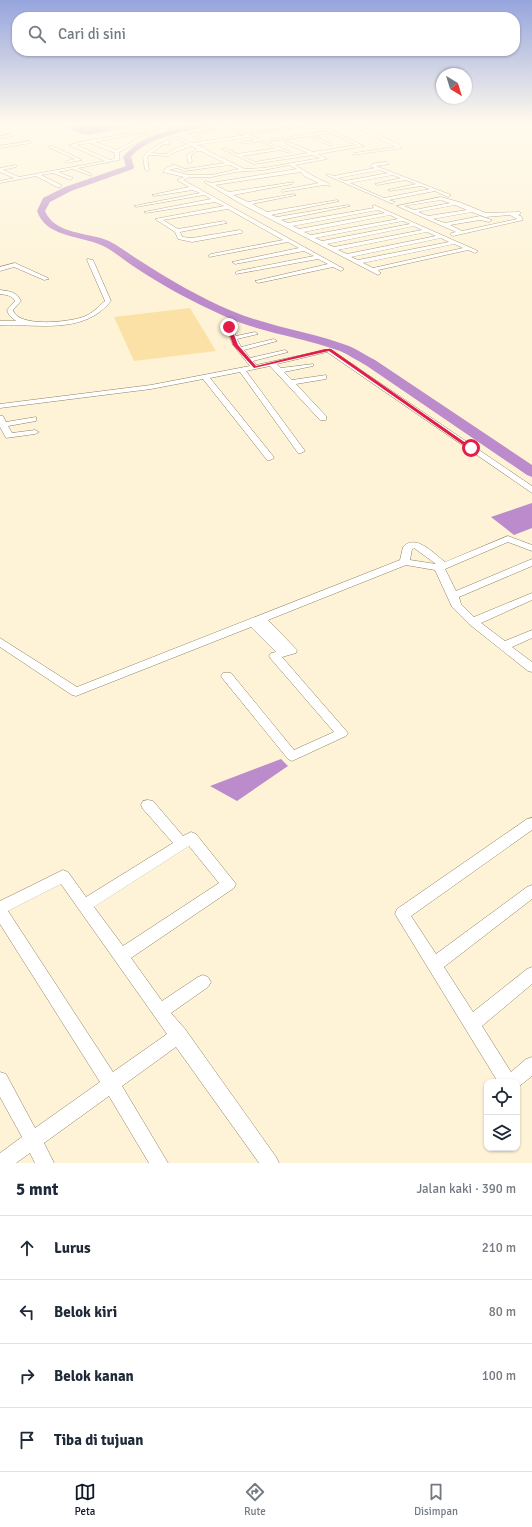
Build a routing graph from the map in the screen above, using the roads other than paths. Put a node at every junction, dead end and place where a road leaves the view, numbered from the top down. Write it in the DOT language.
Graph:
graph roads {
  1 [pos="22,177"];
  2 [pos="41,177"];
  3 [pos="67,177"];
  4 [pos="186,177"];
  5 [pos="250,177"];
  6 [pos="293,177"];
  7 [pos="312,177"];
  8 [pos="334,177"];
  9 [pos="373,177"];
  10 [pos="401,177"];
  11 [pos="18,178"];
  12 [pos="71,179"];
  13 [pos="316,179"];
  14 [pos="406,179"];
  15 [pos="0,182"];
  16 [pos="345,182"];
  17 [pos="371,182"];
  18 [pos="259,183"];
  19 [pos="376,184"];
  20 [pos="420,184"];
  21 [pos="60,186"];
  22 [pos="194,188"];
  23 [pos="228,188"];
  24 [pos="220,189"];
  25 [pos="390,190"];
  26 [pos="435,190"];
  27 [pos="281,191"];
  28 [pos="395,192"];
  29 [pos="204,194"];
  30 [pos="229,194"];
  31 [pos="154,195"];
  32 [pos="294,195"];
  33 [pos="245,197"];
  34 [pos="444,198"];
  35 [pos="238,199"];
  36 [pos="384,199"];
  37 [pos="215,200"];
  38 [pos="337,201"];
  39 [pos="393,203"];
  40 [pos="457,203"];
  41 [pos="247,204"];
  42 [pos="136,206"];
  43 [pos="348,206"];
  44 [pos="228,207"];
  45 [pos="263,207"];
  46 [pos="256,208"];
  47 [pos="473,210"];
  48 [pos="235,211"];
  49 [pos="146,212"];
  50 [pos="413,212"];
  51 [pos="391,213"];
  52 [pos="518,213"];
  53 [pos="266,214"];
  54 [pos="510,214"];
  55 [pos="484,216"];
  56 [pos="428,218"];
  57 [pos="218,219"];
  58 [pos="277,219"];
  59 [pos="404,219"];
  60 [pos="164,223"];
  61 [pos="224,223"];
  62 [pos="416,224"];
  63 [pos="500,224"];
  64 [pos="288,225"];
  65 [pos="444,225"];
  66 [pos="428,230"];
  67 [pos="177,231"];
  68 [pos="299,231"];
  69 [pos="240,232"];
  70 [pos="461,232"];
  71 [pos="453,234"];
  72 [pos="246,235"];
  73 [pos="280,236"];
  74 [pos="442,236"];
  75 [pos="310,237"];
  76 [pos="289,240"];
  77 [pos="456,242"];
  78 [pos="244,243"];
  79 [pos="322,243"];
  80 [pos="304,249"];
  81 [pos="334,249"];
  82 [pos="211,256"];
  83 [pos="346,256"];
  84 [pos="318,257"];
  85 [pos="90,260"];
  86 [pos="235,262"];
  87 [pos="358,262"];
  88 [pos="334,265"];
  89 [pos="0,269"];
  90 [pos="341,269"];
  91 [pos="372,270"];
  92 [pos="238,273"];
  93 [pos="378,273"];
  94 [pos="46,279"];
  95 [pos="258,281"];
  96 [pos="0,292"];
  97 [pos="0,323"];
  98 [pos="23,323"];
  99 [pos="229,327"];
  100 [pos="255,334"];
  101 [pos="233,338"];
  102 [pos="274,342"];
  103 [pos="239,349"];
  104 [pos="285,352"];
  105 [pos="249,360"];
  106 [pos="272,363"];
  107 [pos="311,365"];
  108 [pos="255,368"];
  109 [pos="242,370"];
  110 [pos="279,371"];
  111 [pos="205,377"];
  112 [pos="323,377"];
  113 [pos="290,383"];
  114 [pos="0,406"];
  115 [pos="323,418"];
  116 [pos="32,419"];
  117 [pos="1,422"];
  118 [pos="35,432"];
  119 [pos="9,436"];
  120 [pos="0,438"];
  121 [pos="301,451"];
  122 [pos="270,458"];
  123 [pos="532,490"];
  124 [pos="507,535"];
  125 [pos="532,548"];
  126 [pos="405,562"];
  127 [pos="532,562"];
  128 [pos="441,565"];
  129 [pos="453,596"];
  130 [pos="532,596"];
  131 [pos="257,620"];
  132 [pos="473,622"];
  133 [pos="532,634"];
  134 [pos="0,642"];
  135 [pos="504,646"];
  136 [pos="532,668"];
  137 [pos="227,676"];
  138 [pos="148,804"];
  139 [pos="532,824"];
  140 [pos="182,844"];
  141 [pos="532,891"];
  142 [pos="85,905"];
  143 [pos="0,910"];
  144 [pos="122,956"];
  145 [pos="434,965"];
  146 [pos="532,974"];
  147 [pos="203,982"];
  148 [pos="161,1011"];
  149 [pos="471,1024"];
  150 [pos="179,1035"];
  151 [pos="532,1065"];
  152 [pos="506,1079"];
  153 [pos="516,1079"];
  154 [pos="0,1080"];
  155 [pos="111,1084"];
  156 [pos="33,1140"];
  157 [pos="2,1163"];
  158 [pos="45,1163"];
  159 [pos="159,1163"];
  160 [pos="270,1163"];
  1 -- 11 [label="street"];
  2 -- 21 [label="street"];
  3 -- 12 [label="street"];
  4 -- 22 [label="street"];
  5 -- 24 [label="street"];
  6 -- 18 [label="street"];
  7 -- 13 [label="street"];
  8 -- 16 [label="street"];
  9 -- 16 [label="street"];
  10 -- 14 [label="street"];
  11 -- 15 [label="street"];
  13 -- 27 [label="street"];
  13 -- 30 [label="street"];
  14 -- 19 [label="street"];
  14 -- 20 [label="street"];
  16 -- 36 [label="street"];
  17 -- 19 [label="street"];
  19 -- 25 [label="street"];
  20 -- 25 [label="street"];
  20 -- 26 [label="street"];
  22 -- 29 [label="street"];
  22 -- 31 [label="street"];
  23 -- 24 [label="street"];
  24 -- 30 [label="street"];
  25 -- 28 [label="street"];
  26 -- 34 [label="street"];
  26 -- 36 [label="street"];
  29 -- 37 [label="street"];
  29 -- 42 [label="street"];
  30 -- 35 [label="street"];
  32 -- 41 [label="street"];
  33 -- 35 [label="street"];
  34 -- 40 [label="street"];
  34 -- 50 [label="street"];
  35 -- 41 [label="street"];
  36 -- 39 [label="street"];
  37 -- 44 [label="street"];
  37 -- 49 [label="street"];
  38 -- 53 [label="street"];
  40 -- 47 [label="street"];
  40 -- 50 [label="street"];
  41 -- 44 [label="street"];
  41 -- 46 [label="street"];
  43 -- 58 [label="street"];
  44 -- 48 [label="street"];
  44 -- 60 [label="street"];
  45 -- 46 [label="street"];
  46 -- 53 [label="street"];
  47 -- 55 [label="street"];
  47 -- 56 [label="street"];
  48 -- 60 [label="street"];
  48 -- 73 [label="street"];
  50 -- 56 [label="street"];
  51 -- 59 [label="street"];
  51 -- 64 [label="street"];
  51 -- 68 [label="street"];
  52 -- 54 [label="street"];
  53 -- 58 [label="street"];
  54 -- 55 [label="street"];
  54 -- 63 [label="street"];
  55 -- 63 [label="street"];
  55 -- 65 [label="street"];
  56 -- 65 [label="street"];
  57 -- 61 [label="street"];
  58 -- 64 [label="street"];
  59 -- 62 [label="street"];
  59 -- 75 [label="street"];
  60 -- 67 [label="street"];
  61 -- 67 [label="street"];
  61 -- 69 [label="street"];
  62 -- 66 [label="street"];
  62 -- 79 [label="street"];
  63 -- 70 [label="street"];
  64 -- 68 [label="street"];
  65 -- 70 [label="street"];
  66 -- 74 [label="street"];
  66 -- 81 [label="street"];
  67 -- 69 [label="street"];
  68 -- 75 [label="street"];
  69 -- 72 [label="street"];
  70 -- 71 [label="street"];
  73 -- 76 [label="street"];
  73 -- 78 [label="street"];
  74 -- 77 [label="street"];
  74 -- 83 [label="street"];
  75 -- 79 [label="street"];
  76 -- 80 [label="street"];
  76 -- 82 [label="street"];
  77 -- 87 [label="street"];
  77 -- 91 [label="street"];
  79 -- 81 [label="street"];
  80 -- 84 [label="street"];
  80 -- 86 [label="street"];
  81 -- 83 [label="street"];
  83 -- 87 [label="street"];
  84 -- 88 [label="street"];
  84 -- 92 [label="street"];
  85 -- 98 [label="street"];
  87 -- 91 [label="street"];
  88 -- 90 [label="street"];
  88 -- 95 [label="street"];
  89 -- 94 [label="street"];
  91 -- 93 [label="street"];
  96 -- 98 [label="street"];
  97 -- 98 [label="street"];
  99 -- 101 [label="street"];
  100 -- 101 [label="street"];
  101 -- 103 [label="street"];
  102 -- 103 [label="street"];
  103 -- 105 [label="street"];
  104 -- 105 [label="street"];
  105 -- 108 [label="street"];
  106 -- 108 [label="street"];
  106 -- 110 [label="street"];
  106 -- 123 [label="street"];
  107 -- 110 [label="street"];
  108 -- 109 [label="street"];
  109 -- 111 [label="street"];
  109 -- 121 [label="street"];
  110 -- 113 [label="street"];
  111 -- 114 [label="street"];
  111 -- 122 [label="street"];
  112 -- 113 [label="street"];
  113 -- 115 [label="street"];
  116 -- 117 [label="street"];
  117 -- 119 [label="street"];
  118 -- 119 [label="street"];
  119 -- 120 [label="street"];
  124 -- 128 [label="street"];
  125 -- 128 [label="street"];
  126 -- 128 [label="street"];
  126 -- 128 [label="street"];
  126 -- 131 [label="street"];
  127 -- 129 [label="street"];
  128 -- 129 [label="street"];
  129 -- 132 [label="street"];
  130 -- 132 [label="street"];
  131 -- 134 [label="street"];
  131 -- 137 [label="street"];
  132 -- 135 [label="street"];
  133 -- 135 [label="street"];
  135 -- 136 [label="street"];
  138 -- 140 [label="street"];
  139 -- 145 [label="street"];
  140 -- 142 [label="street"];
  140 -- 144 [label="street"];
  141 -- 145 [label="street"];
  142 -- 143 [label="street"];
  142 -- 144 [label="street"];
  143 -- 155 [label="street"];
  144 -- 148 [label="street"];
  145 -- 149 [label="street"];
  146 -- 149 [label="street"];
  147 -- 148 [label="street"];
  148 -- 150 [label="street"];
  149 -- 152 [label="street"];
  150 -- 155 [label="street"];
  150 -- 160 [label="street"];
  151 -- 153 [label="street"];
  154 -- 156 [label="street"];
  155 -- 156 [label="street"];
  155 -- 159 [label="street"];
  156 -- 157 [label="street"];
  156 -- 158 [label="street"];
}
